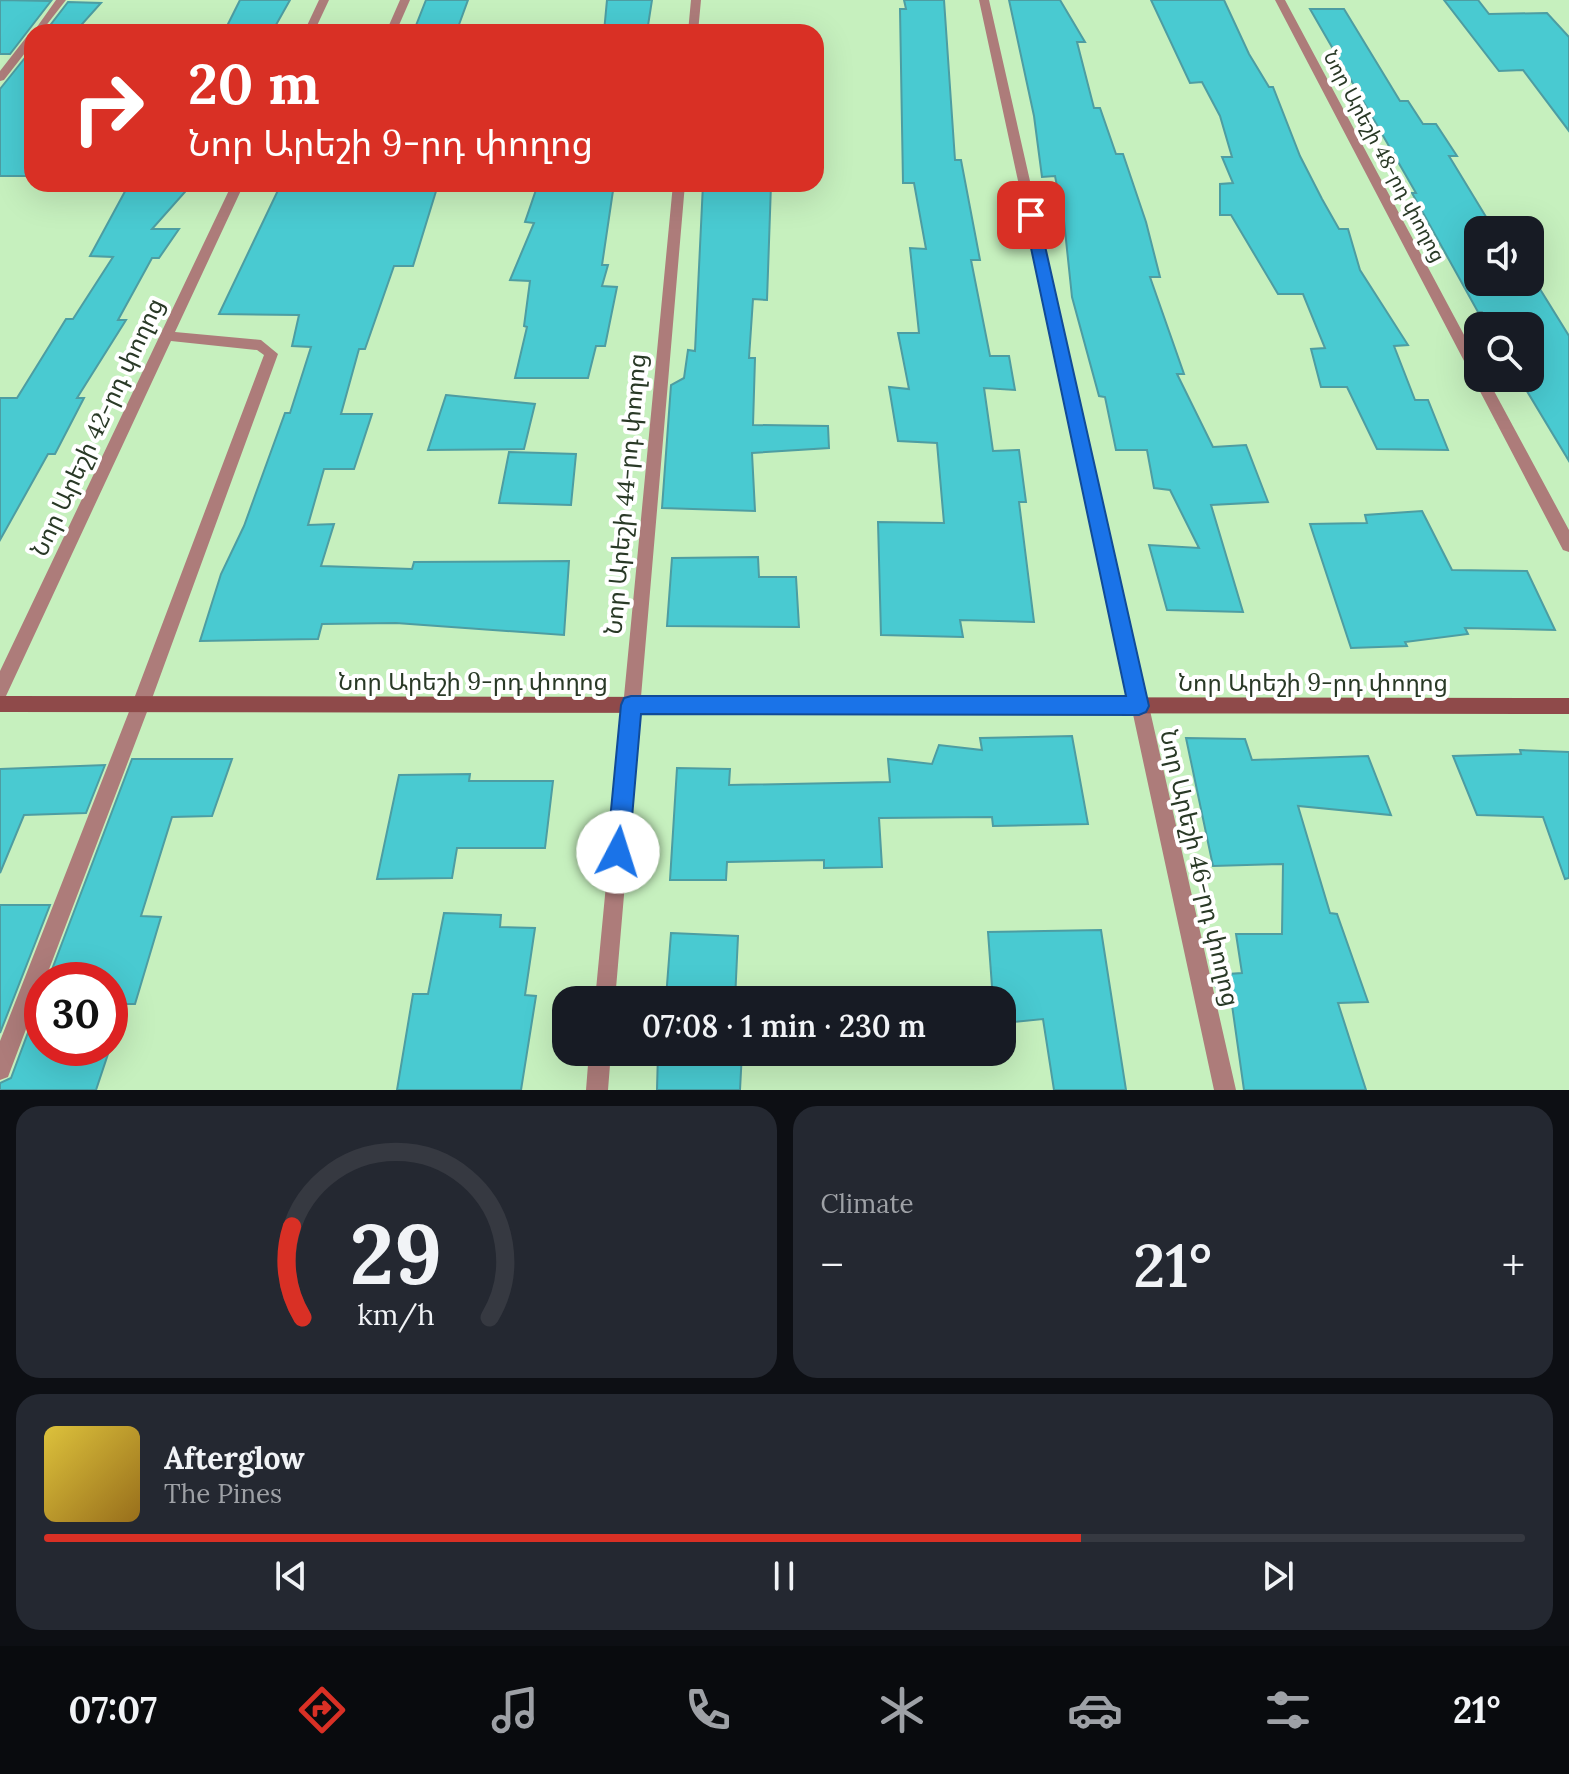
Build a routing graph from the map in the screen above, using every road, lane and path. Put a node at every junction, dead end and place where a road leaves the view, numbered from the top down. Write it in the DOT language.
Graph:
graph roads {
  1 [pos="61,0"];
  2 [pos="324,0"];
  3 [pos="405,0"];
  4 [pos="696,0"];
  5 [pos="984,0"];
  6 [pos="1280,0"];
  7 [pos="42,24"];
  8 [pos="313,24"];
  9 [pos="394,24"];
  10 [pos="694,24"];
  11 [pos="24,47"];
  12 [pos="0,78"];
  13 [pos="234,192"];
  14 [pos="678,192"];
  15 [pos="167,336"];
  16 [pos="1464,348"];
  17 [pos="1488,392"];
  18 [pos="1569,545"];
  19 [pos="0,690"];
  20 [pos="0,704"];
  21 [pos="141,704"];
  22 [pos="631,705"];
  23 [pos="1139,706"];
  24 [pos="1569,706"];
  25 [pos="606,986"];
  26 [pos="599,1066"];
  27 [pos="0,1069"];
  28 [pos="597,1090"];
  29 [pos="1225,1090"];
  1 -- 7 [label="street"];
  2 -- 8 [label="street"];
  3 -- 9 [label="street"];
  4 -- 10 [label="street"];
  5 -- 23 [label="street, Նոր Արեշի 46-րդ փողոց"];
  6 -- 16 [label="street, Նոր Արեշի 48-րդ փողոց"];
  11 -- 12 [label="street"];
  13 -- 15 [label="street, Նոր Արեշի 42-րդ փողոց"];
  14 -- 22 [label="street, Նոր Արեշի 44-րդ փողոց"];
  15 -- 19 [label="street, Նոր Արեշի 42-րդ փողոց"];
  15 -- 21 [label="street"];
  17 -- 18 [label="street, Նոր Արեշի 48-րդ փողոց"];
  20 -- 21 [label="street, Նոր Արեշի 9-րդ փողոց"];
  21 -- 22 [label="street, Նոր Արեշի 9-րդ փողոց"];
  21 -- 27 [label="street"];
  22 -- 23 [label="street, Նոր Արեշի 9-րդ փողոց"];
  22 -- 25 [label="street, Նոր Արեշի 44-րդ փողոց"];
  23 -- 24 [label="street, Նոր Արեշի 9-րդ փողոց"];
  23 -- 29 [label="street, Նոր Արեշի 46-րդ փողոց"];
  26 -- 28 [label="street"];
}
